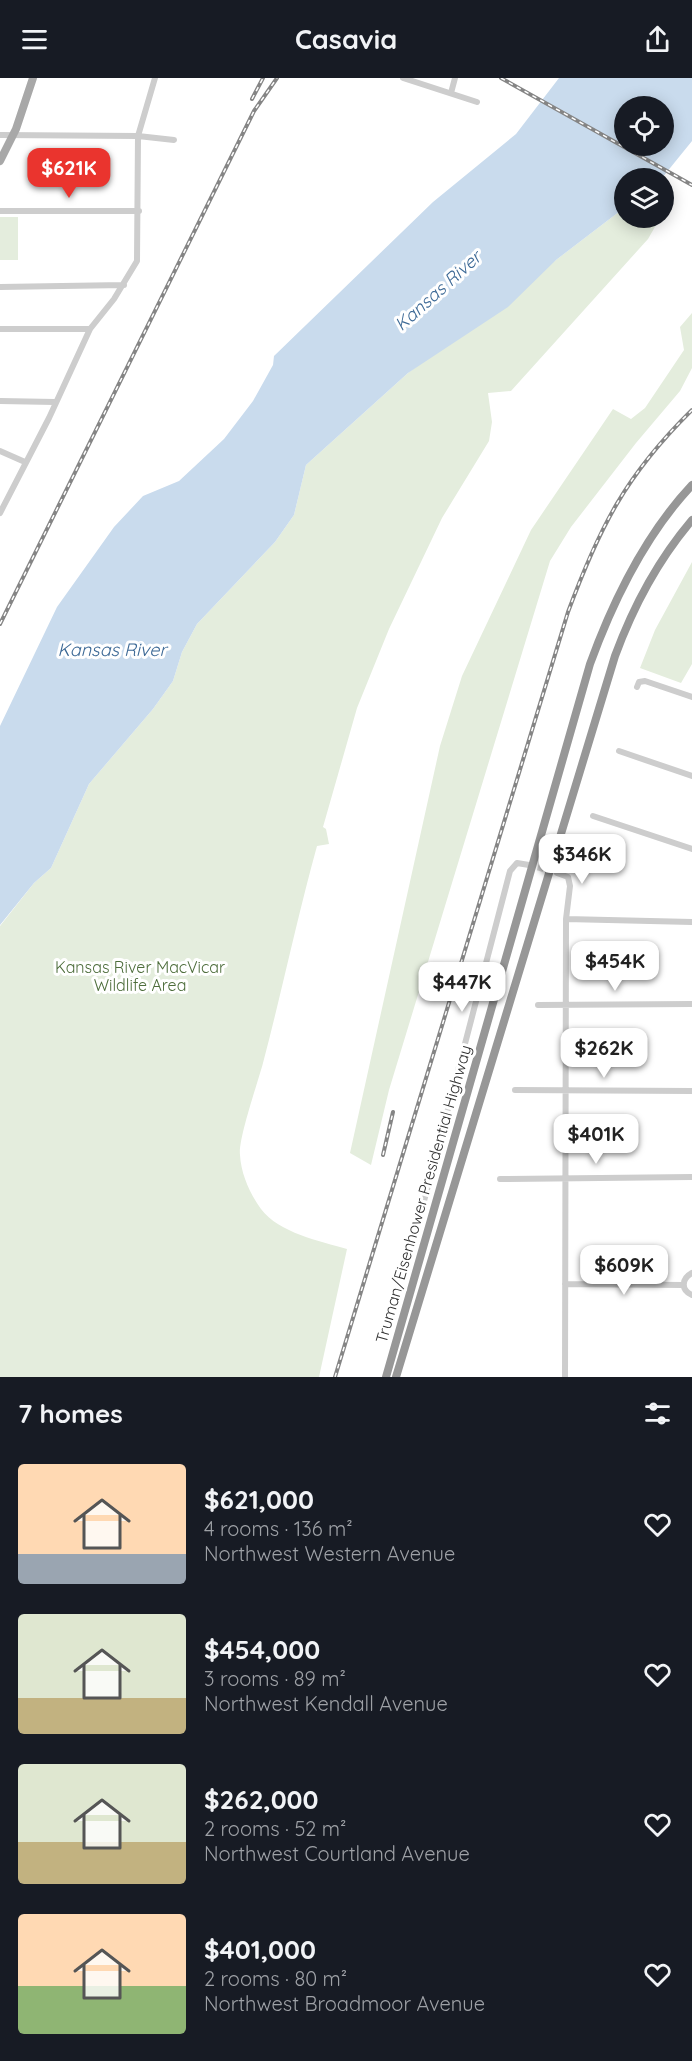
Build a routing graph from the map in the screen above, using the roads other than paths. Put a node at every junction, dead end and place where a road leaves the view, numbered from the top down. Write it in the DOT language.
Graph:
graph roads {
  1 [pos="33,78"];
  2 [pos="154,78"];
  3 [pos="403,78"];
  4 [pos="455,78"];
  5 [pos="451,93"];
  6 [pos="477,102"];
  7 [pos="0,135"];
  8 [pos="13,135"];
  9 [pos="138,136"];
  10 [pos="174,140"];
  11 [pos="0,161"];
  12 [pos="139,211"];
  13 [pos="0,212"];
  14 [pos="124,285"];
  15 [pos="0,286"];
  16 [pos="0,329"];
  17 [pos="90,329"];
  18 [pos="0,401"];
  19 [pos="55,402"];
  20 [pos="0,451"];
  21 [pos="25,462"];
  22 [pos="692,485"];
  23 [pos="0,513"];
  24 [pos="692,520"];
  25 [pos="637,687"];
  26 [pos="692,697"];
  27 [pos="619,751"];
  28 [pos="692,776"];
  29 [pos="593,816"];
  30 [pos="692,849"];
  31 [pos="529,865"];
  32 [pos="557,873"];
  33 [pos="566,919"];
  34 [pos="692,922"];
  35 [pos="692,1004"];
  36 [pos="538,1005"];
  37 [pos="566,1005"];
  38 [pos="515,1090"];
  39 [pos="566,1090"];
  40 [pos="692,1091"];
  41 [pos="566,1177"];
  42 [pos="692,1177"];
  43 [pos="500,1179"];
  44 [pos="424,1201"];
  45 [pos="692,1273"];
  46 [pos="565,1284"];
  47 [pos="683,1285"];
  48 [pos="692,1296"];
  49 [pos="386,1377"];
  50 [pos="396,1377"];
  51 [pos="565,1377"];
  1 -- 8 [label="main road"];
  2 -- 9 [label="street"];
  3 -- 5 [label="street"];
  4 -- 5 [label="street"];
  5 -- 6 [label="street"];
  7 -- 8 [label="street"];
  8 -- 9 [label="street"];
  8 -- 11 [label="main road"];
  9 -- 10 [label="street"];
  9 -- 12 [label="street"];
  12 -- 13 [label="street"];
  12 -- 14 [label="street"];
  14 -- 15 [label="street"];
  14 -- 17 [label="street"];
  16 -- 17 [label="street"];
  17 -- 19 [label="street"];
  18 -- 19 [label="street"];
  19 -- 21 [label="street"];
  20 -- 21 [label="street"];
  21 -- 23 [label="street"];
  22 -- 49 [label="highway, Truman/Eisenhower Presidential Highway"];
  24 -- 50 [label="highway, Truman/Eisenhower Presidential Highway"];
  25 -- 26 [label="street"];
  27 -- 28 [label="street"];
  29 -- 30 [label="street"];
  31 -- 44 [label="street"];
  32 -- 33 [label="street"];
  33 -- 34 [label="street"];
  33 -- 37 [label="street"];
  35 -- 37 [label="street"];
  36 -- 37 [label="street"];
  37 -- 39 [label="street"];
  38 -- 39 [label="street"];
  39 -- 40 [label="street"];
  39 -- 41 [label="street"];
  41 -- 42 [label="street"];
  41 -- 43 [label="street"];
  41 -- 46 [label="street"];
  45 -- 47 [label="street"];
  46 -- 47 [label="street"];
  46 -- 51 [label="street"];
  47 -- 48 [label="street"];
}
